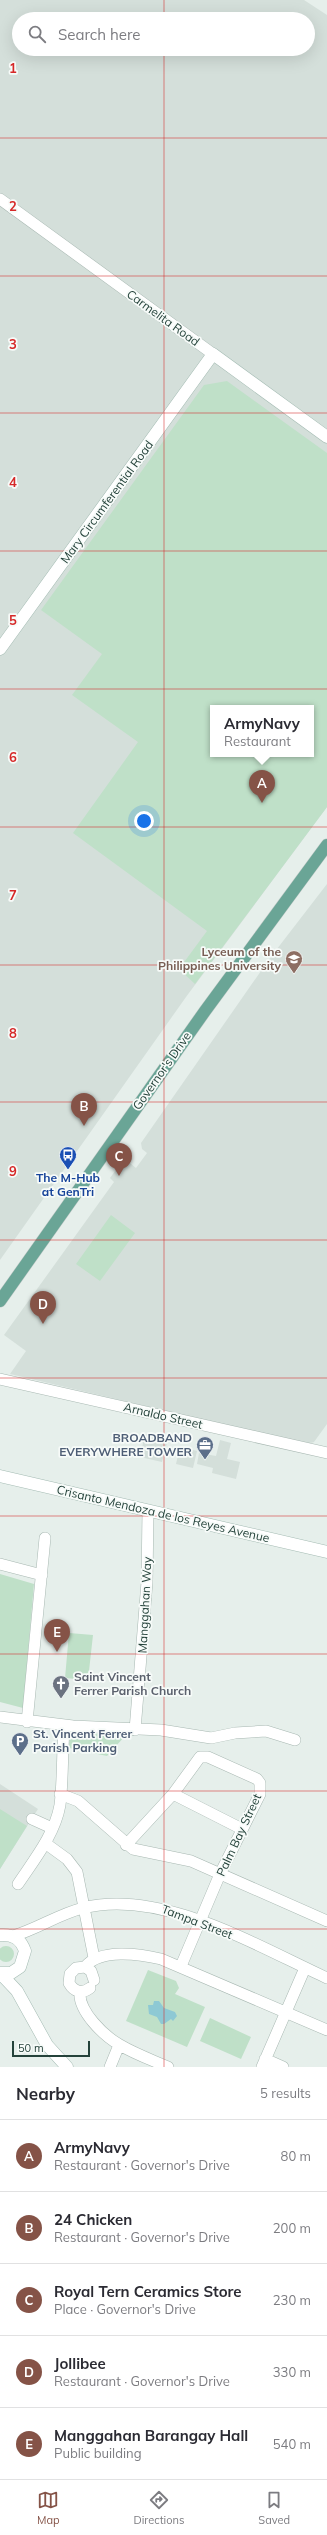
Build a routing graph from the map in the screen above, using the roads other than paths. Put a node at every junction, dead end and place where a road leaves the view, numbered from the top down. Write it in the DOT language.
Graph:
graph roads {
  1 [pos="0,199"];
  2 [pos="213,354"];
  3 [pos="327,437"];
  4 [pos="0,649"];
  5 [pos="327,845"];
  6 [pos="0,1301"];
  7 [pos="0,1379"];
  8 [pos="327,1453"];
  9 [pos="0,1476"];
  10 [pos="148,1511"];
  11 [pos="45,1538"];
  12 [pos="327,1552"];
  13 [pos="0,1564"];
  14 [pos="42,1575"];
  15 [pos="0,1717"];
  16 [pos="27,1722"];
  17 [pos="64,1730"];
  18 [pos="135,1730"];
  19 [pos="295,1740"];
  20 [pos="60,1794"];
  21 [pos="173,1794"];
  22 [pos="32,1819"];
  23 [pos="52,1828"];
  24 [pos="242,1829"];
  25 [pos="45,1843"];
  26 [pos="126,1844"];
  27 [pos="220,1874"];
  28 [pos="18,1884"];
  29 [pos="84,1908"];
  30 [pos="200,1921"];
  31 [pos="327,1922"];
  32 [pos="39,1926"];
  33 [pos="5,1933"];
  34 [pos="23,1946"];
  35 [pos="94,1958"];
  36 [pos="181,1966"];
  37 [pos="84,1967"];
  38 [pos="305,1968"];
  39 [pos="16,1971"];
  40 [pos="1,1973"];
  41 [pos="327,1978"];
  42 [pos="88,1986"];
  43 [pos="17,1991"];
  44 [pos="286,2012"];
  45 [pos="327,2030"];
  46 [pos="119,2045"];
  47 [pos="264,2063"];
  48 [pos="67,2067"];
  49 [pos="110,2067"];
  50 [pos="168,2067"];
  51 [pos="283,2067"];
  1 -- 2 [label="street, Carmelita Road"];
  2 -- 3 [label="street, Carmelita Road"];
  2 -- 4 [label="street, Mary Circumferential Road"];
  5 -- 6 [label="main road, Governor's Drive"];
  7 -- 8 [label="street, Arnaldo Street"];
  9 -- 10 [label="street, Crisanto Mendoza de los Reyes Avenue"];
  10 -- 12 [label="street, Crisanto Mendoza de los Reyes Avenue"];
  10 -- 18 [label="street, Manggahan Way"];
  11 -- 14 [label="street"];
  13 -- 14 [label="street"];
  14 -- 16 [label="street"];
  15 -- 16 [label="street"];
  16 -- 18 [label="street"];
  17 -- 20 [label="street"];
  18 -- 19 [label="street"];
  20 -- 23 [label="street"];
  20 -- 26 [label="street"];
  21 -- 24 [label="street"];
  21 -- 24 [label="street, Palm Bay Street"];
  21 -- 26 [label="street, Palm Bay Street"];
  22 -- 23 [label="street"];
  23 -- 25 [label="street"];
  24 -- 27 [label="street, Palm Bay Street"];
  25 -- 28 [label="street"];
  25 -- 29 [label="street"];
  26 -- 27 [label="street"];
  27 -- 30 [label="street, Palm Bay Street"];
  27 -- 31 [label="street"];
  29 -- 30 [label="street, Tampa Street"];
  29 -- 32 [label="street, Tampa Street"];
  29 -- 35 [label="street"];
  30 -- 36 [label="street, Palm Bay Street"];
  30 -- 38 [label="street, Tampa Street"];
  32 -- 33 [label="street, Tampa Street"];
  32 -- 34 [label="street, Tampa Street"];
  33 -- 34 [label="street"];
  34 -- 39 [label="street"];
  35 -- 36 [label="street"];
  35 -- 37 [label="street"];
  36 -- 44 [label="street"];
  37 -- 42 [label="street"];
  37 -- 42 [label="street"];
  38 -- 41 [label="street, Tampa Street"];
  38 -- 44 [label="street"];
  39 -- 40 [label="street"];
  39 -- 43 [label="street"];
  40 -- 43 [label="street"];
  42 -- 46 [label="street"];
  43 -- 48 [label="street"];
  44 -- 45 [label="street"];
  44 -- 47 [label="street"];
  46 -- 49 [label="street"];
  46 -- 50 [label="street"];
  47 -- 51 [label="street"];
}
